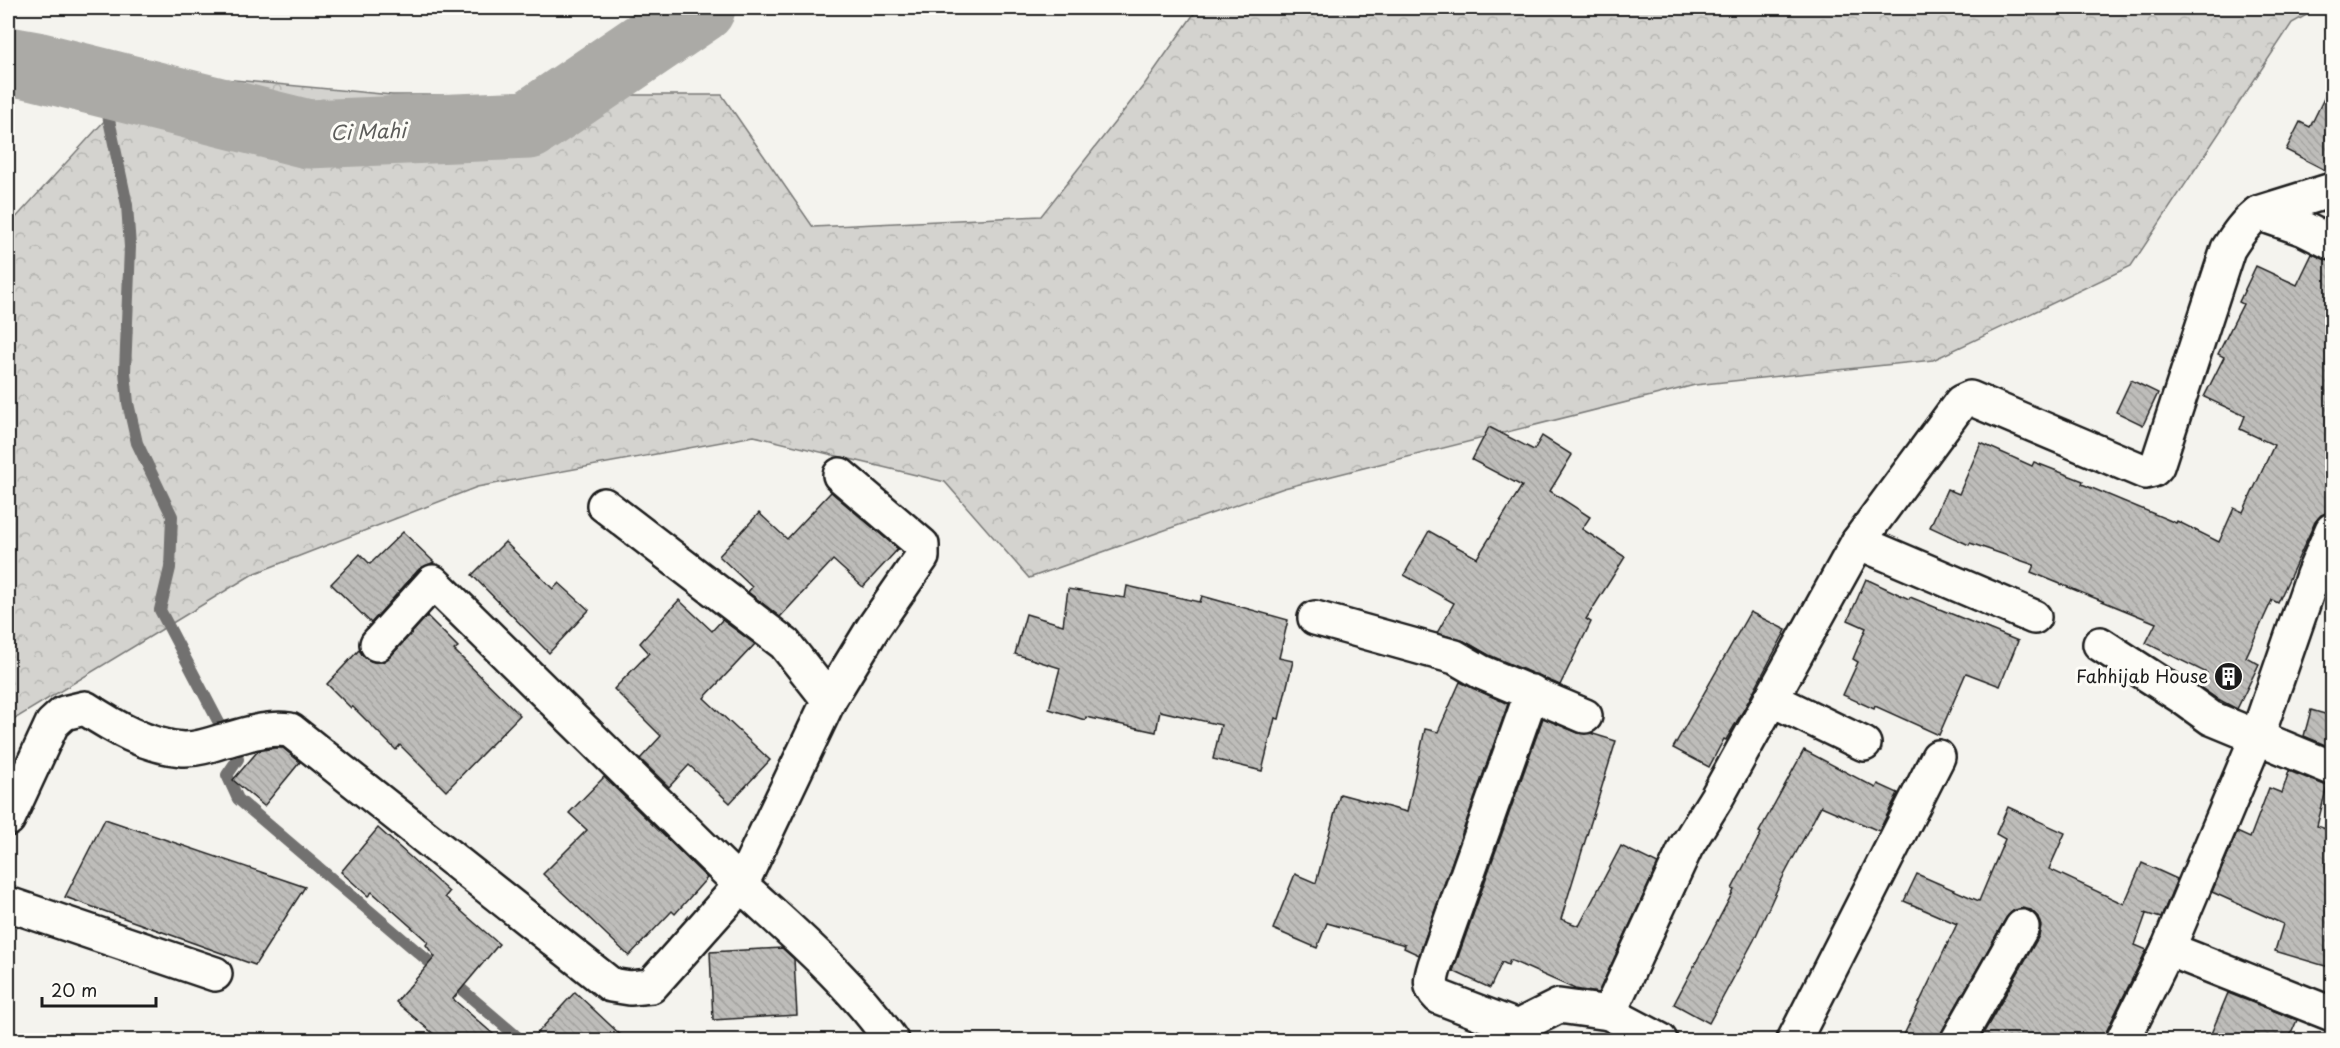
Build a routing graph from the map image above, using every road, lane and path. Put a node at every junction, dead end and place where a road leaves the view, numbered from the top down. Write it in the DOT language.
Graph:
graph roads {
  1 [pos="2332,190"];
  2 [pos="2258,213"];
  3 [pos="2332,243"];
  4 [pos="840,475"];
  5 [pos="604,505"];
  6 [pos="2332,530"];
  7 [pos="1858,542"];
  8 [pos="2034,617"];
  9 [pos="1315,618"];
  10 [pos="377,644"];
  11 [pos="2100,644"];
  12 [pos="1532,692"];
  13 [pos="1771,699"];
  14 [pos="830,700"];
  15 [pos="1585,716"];
  16 [pos="2257,737"];
  17 [pos="1864,744"];
  18 [pos="1938,757"];
  19 [pos="2332,768"];
  20 [pos="8,819"];
  21 [pos="741,885"];
  22 [pos="8,904"];
  23 [pos="2022,927"];
  24 [pos="2168,949"];
  25 [pos="215,974"];
  26 [pos="1609,1014"];
  27 [pos="2332,1014"];
  28 [pos="1515,1034"];
  29 [pos="1654,1039"];
  30 [pos="891,1041"];
  31 [pos="1794,1041"];
  32 [pos="1958,1041"];
  33 [pos="2123,1041"];
  1 -- 2 [label="street"];
  2 -- 3 [label="street"];
  2 -- 7 [label="street"];
  4 -- 14 [label="street"];
  5 -- 14 [label="street"];
  6 -- 16 [label="street"];
  7 -- 8 [label="street"];
  7 -- 13 [label="street"];
  9 -- 12 [label="street"];
  10 -- 21 [label="street"];
  11 -- 16 [label="street"];
  12 -- 15 [label="street"];
  12 -- 28 [label="street"];
  13 -- 17 [label="street"];
  13 -- 26 [label="street"];
  14 -- 21 [label="street"];
  16 -- 19 [label="street"];
  16 -- 24 [label="street"];
  18 -- 31 [label="street"];
  20 -- 21 [label="street"];
  21 -- 30 [label="street"];
  22 -- 25 [label="street"];
  23 -- 32 [label="street"];
  24 -- 27 [label="street"];
  24 -- 33 [label="street"];
  26 -- 28 [label="street"];
  26 -- 29 [label="street"];
}
